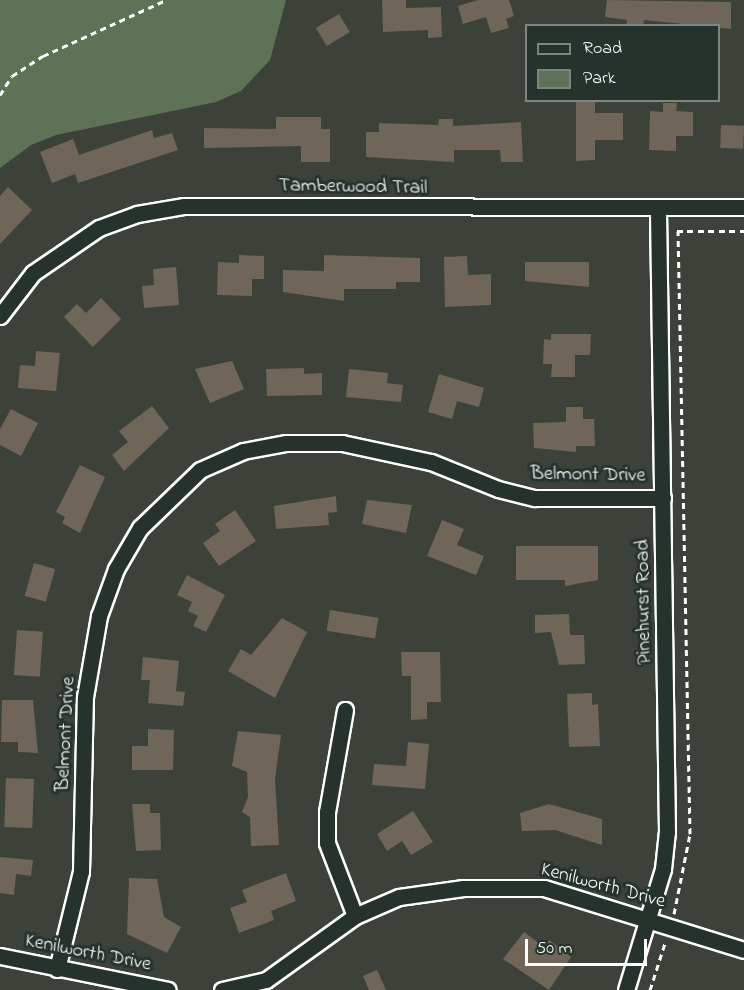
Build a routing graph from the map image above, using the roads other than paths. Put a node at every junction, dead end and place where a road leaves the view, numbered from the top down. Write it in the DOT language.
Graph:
graph roads {
  1 [pos="744,207"];
  2 [pos="658,208"];
  3 [pos="0,316"];
  4 [pos="663,498"];
  5 [pos="345,710"];
  6 [pos="355,916"];
  7 [pos="648,920"];
  8 [pos="744,950"];
  9 [pos="0,956"];
  10 [pos="57,969"];
  11 [pos="168,990"];
  12 [pos="222,990"];
  13 [pos="626,990"];
  1 -- 2 [label="street, Tamberwood Trail"];
  2 -- 3 [label="street, Tamberwood Trail"];
  2 -- 4 [label="street, Pinehurst Road"];
  4 -- 7 [label="street, Pinehurst Road"];
  4 -- 10 [label="street, Belmont Drive"];
  5 -- 6 [label="street"];
  6 -- 7 [label="street, Kenilworth Drive"];
  6 -- 12 [label="street, Kenilworth Drive"];
  7 -- 8 [label="street, Kenilworth Drive"];
  7 -- 13 [label="street, Pinehurst Road"];
  9 -- 10 [label="street, Kenilworth Drive"];
  10 -- 11 [label="street, Kenilworth Drive"];
}
